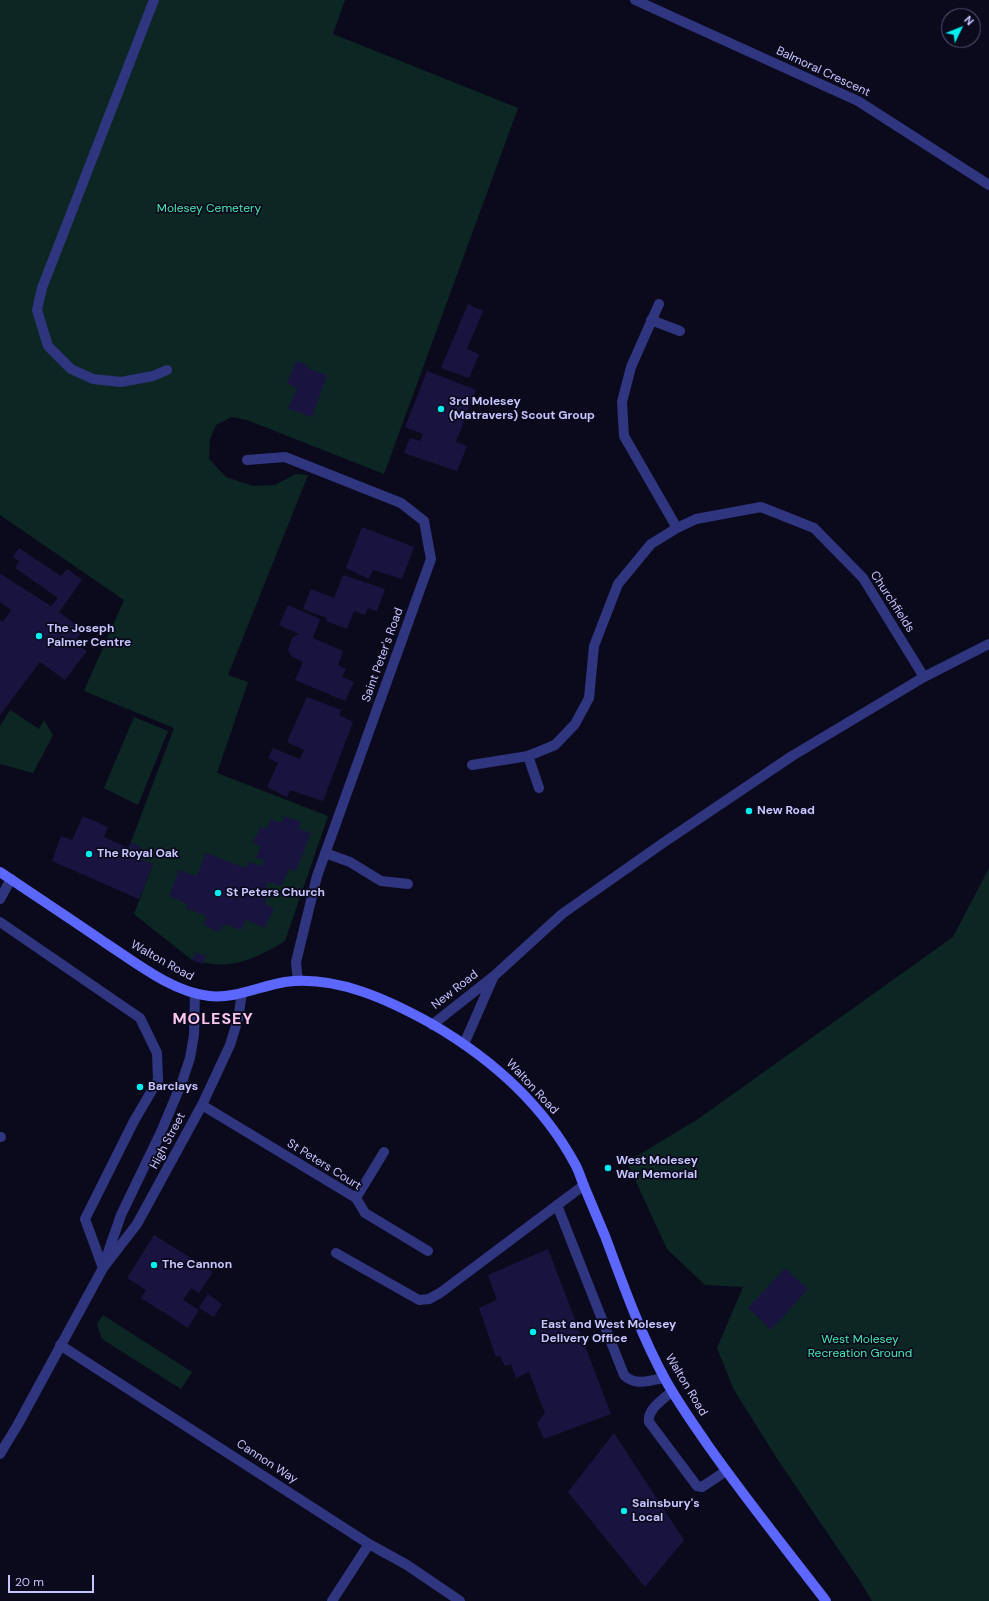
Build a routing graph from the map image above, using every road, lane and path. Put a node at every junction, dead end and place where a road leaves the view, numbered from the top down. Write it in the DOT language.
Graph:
graph roads {
  1 [pos="154,0"];
  2 [pos="635,0"];
  3 [pos="989,185"];
  4 [pos="659,304"];
  5 [pos="651,320"];
  6 [pos="680,331"];
  7 [pos="167,370"];
  8 [pos="247,460"];
  9 [pos="677,528"];
  10 [pos="989,644"];
  11 [pos="924,677"];
  12 [pos="528,756"];
  13 [pos="472,765"];
  14 [pos="539,788"];
  15 [pos="325,853"];
  16 [pos="0,872"];
  17 [pos="11,879"];
  18 [pos="408,884"];
  19 [pos="0,899"];
  20 [pos="0,922"];
  21 [pos="494,976"];
  22 [pos="298,981"];
  23 [pos="195,993"];
  24 [pos="242,993"];
  25 [pos="432,1025"];
  26 [pos="464,1044"];
  27 [pos="202,1105"];
  28 [pos="384,1152"];
  29 [pos="584,1185"];
  30 [pos="356,1198"];
  31 [pos="557,1205"];
  32 [pos="428,1251"];
  33 [pos="336,1253"];
  34 [pos="103,1268"];
  35 [pos="60,1345"];
  36 [pos="664,1378"];
  37 [pos="672,1391"];
  38 [pos="0,1454"];
  39 [pos="726,1471"];
  40 [pos="370,1544"];
  41 [pos="332,1601"];
  42 [pos="460,1601"];
  43 [pos="826,1601"];
  1 -- 7 [label="street"];
  2 -- 3 [label="street, Balmoral Crescent"];
  4 -- 5 [label="street"];
  5 -- 6 [label="street"];
  5 -- 9 [label="street"];
  8 -- 15 [label="street, Saint Peter's Road"];
  9 -- 11 [label="street, Churchfields"];
  9 -- 12 [label="street, Churchfields"];
  10 -- 11 [label="street, New Road"];
  11 -- 21 [label="street, New Road"];
  12 -- 13 [label="street, Churchfields"];
  12 -- 14 [label="street"];
  15 -- 18 [label="street"];
  15 -- 22 [label="street, Saint Peter's Road"];
  16 -- 17 [label="main road, Walton Road"];
  17 -- 19 [label="street"];
  17 -- 23 [label="main road, Walton Road"];
  20 -- 34 [label="street"];
  21 -- 25 [label="street, New Road"];
  21 -- 26 [label="street, New Road"];
  22 -- 24 [label="main road, Walton Road"];
  22 -- 25 [label="main road, Walton Road"];
  23 -- 24 [label="main road, Walton Road"];
  23 -- 34 [label="street, High Street"];
  24 -- 27 [label="street, High Street"];
  25 -- 26 [label="main road, Walton Road"];
  26 -- 29 [label="main road, Walton Road"];
  27 -- 30 [label="street, St Peters Court"];
  27 -- 34 [label="street, High Street"];
  28 -- 30 [label="street"];
  29 -- 31 [label="street"];
  29 -- 36 [label="main road, Walton Road"];
  30 -- 32 [label="street, St Peters Court"];
  31 -- 33 [label="street"];
  31 -- 36 [label="street"];
  34 -- 35 [label="street, High Street"];
  35 -- 38 [label="street, High Street"];
  35 -- 40 [label="street, Cannon Way"];
  36 -- 37 [label="main road, Walton Road"];
  37 -- 39 [label="main road, Walton Road"];
  37 -- 39 [label="street"];
  39 -- 43 [label="main road, Walton Road"];
  40 -- 41 [label="street"];
  40 -- 42 [label="street, Cannon Way"];
}
